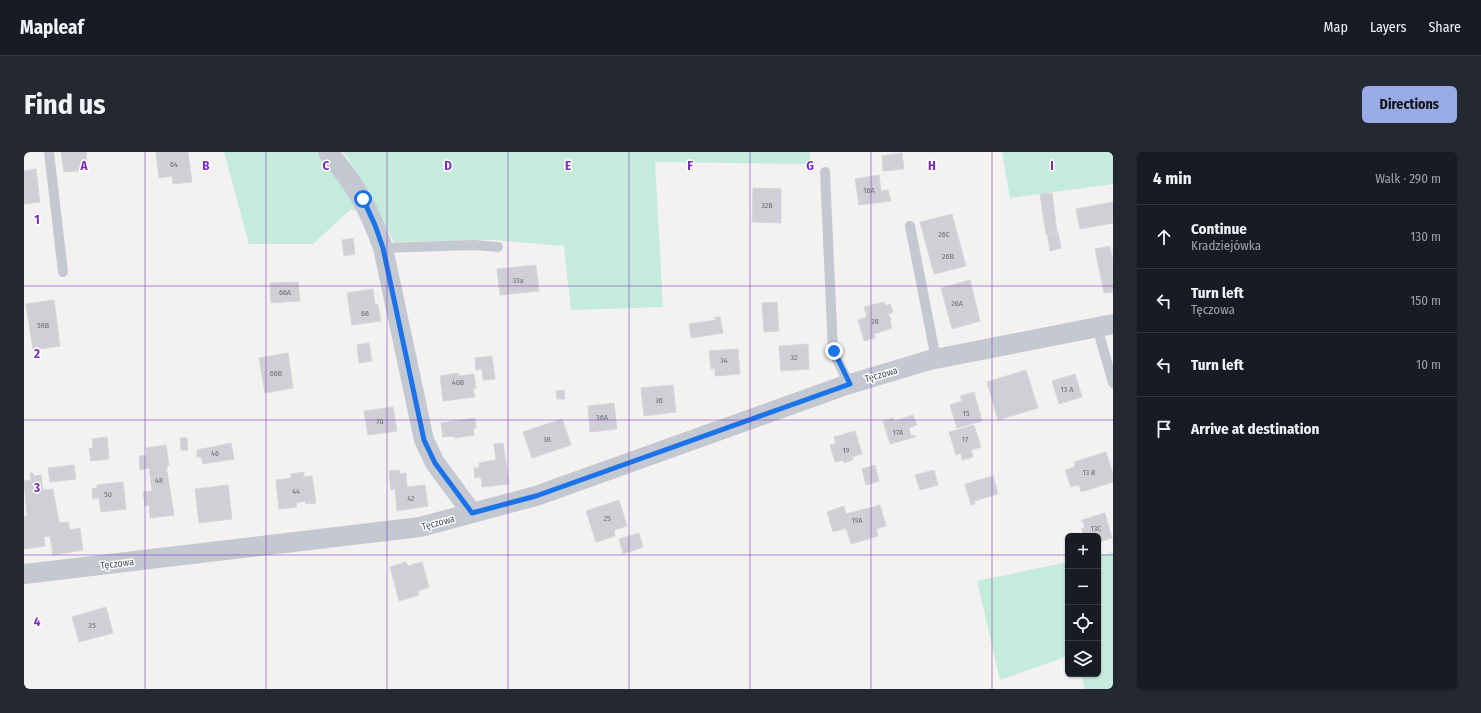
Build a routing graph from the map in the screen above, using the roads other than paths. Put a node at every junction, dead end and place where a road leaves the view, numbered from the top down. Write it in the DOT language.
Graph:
graph roads {
  1 [pos="49,152"];
  2 [pos="328,152"];
  3 [pos="825,172"];
  4 [pos="910,226"];
  5 [pos="498,247"];
  6 [pos="383,248"];
  7 [pos="63,272"];
  8 [pos="1105,326"];
  9 [pos="936,359"];
  10 [pos="1113,383"];
  11 [pos="850,384"];
  12 [pos="472,513"];
  13 [pos="24,574"];
  1 -- 7 [label="lane"];
  2 -- 6 [label="street"];
  3 -- 11 [label="lane"];
  4 -- 9 [label="lane"];
  5 -- 6 [label="lane"];
  6 -- 12 [label="street"];
  8 -- 9 [label="street, Tęczowa"];
  8 -- 10 [label="lane"];
  9 -- 11 [label="street, Tęczowa"];
  11 -- 12 [label="street, Tęczowa"];
  12 -- 13 [label="street, Tęczowa"];
}
